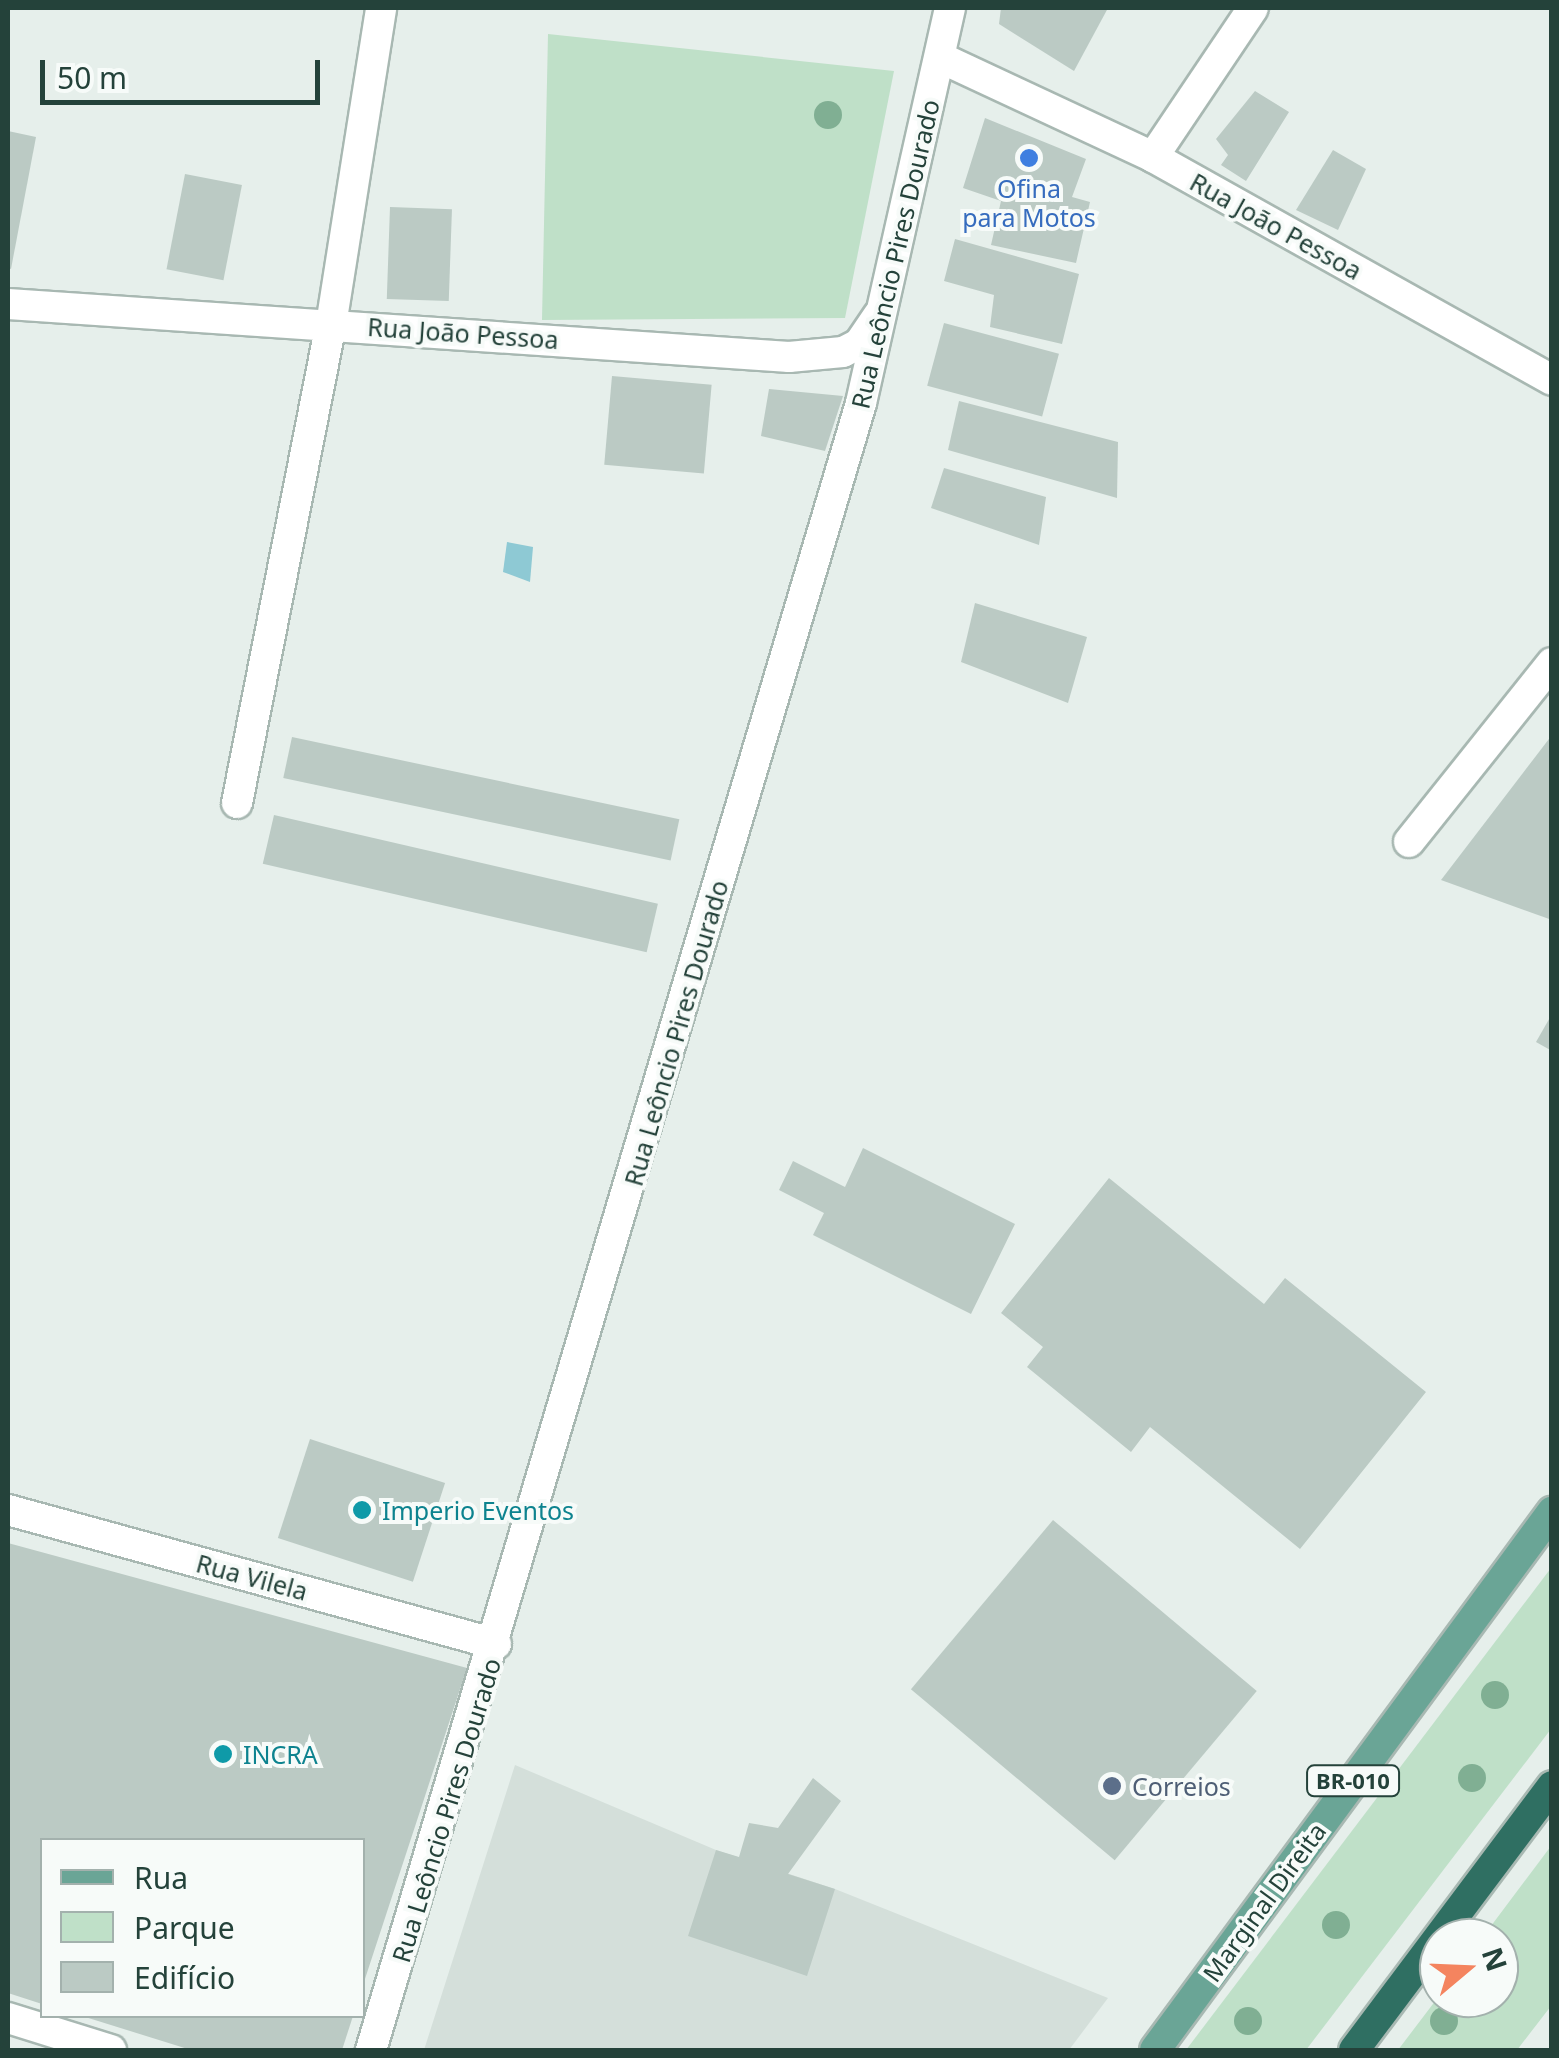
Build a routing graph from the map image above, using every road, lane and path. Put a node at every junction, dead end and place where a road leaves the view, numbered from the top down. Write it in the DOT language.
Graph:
graph roads {
  1 [pos="380,8"];
  2 [pos="950,8"];
  3 [pos="1254,8"];
  4 [pos="941,58"];
  5 [pos="1153,157"];
  6 [pos="888,295"];
  7 [pos="8,304"];
  8 [pos="331,324"];
  9 [pos="1552,380"];
  10 [pos="1552,664"];
  11 [pos="237,803"];
  12 [pos="1409,842"];
  13 [pos="8,1510"];
  14 [pos="1552,1512"];
  15 [pos="496,1644"];
  16 [pos="1552,1786"];
  17 [pos="8,2018"];
  18 [pos="112,2050"];
  19 [pos="372,2050"];
  20 [pos="1154,2050"];
  21 [pos="1354,2050"];
  1 -- 8 [label="main road"];
  2 -- 4 [label="main road, Rua Leôncio Pires Dourado"];
  3 -- 5 [label="main road"];
  4 -- 5 [label="main road, Rua João Pessoa"];
  4 -- 6 [label="main road, Rua Leôncio Pires Dourado"];
  5 -- 9 [label="main road, Rua João Pessoa"];
  6 -- 8 [label="main road, Rua João Pessoa"];
  6 -- 15 [label="main road, Rua Leôncio Pires Dourado"];
  7 -- 8 [label="main road, Rua João Pessoa"];
  8 -- 11 [label="main road"];
  10 -- 12 [label="main road"];
  13 -- 15 [label="main road, Rua Vilela"];
  14 -- 20 [label="main road, Marginal Direita / BR-010"];
  15 -- 19 [label="main road, Rua Leôncio Pires Dourado"];
  16 -- 21 [label="highway"];
  17 -- 18 [label="main road"];
}
